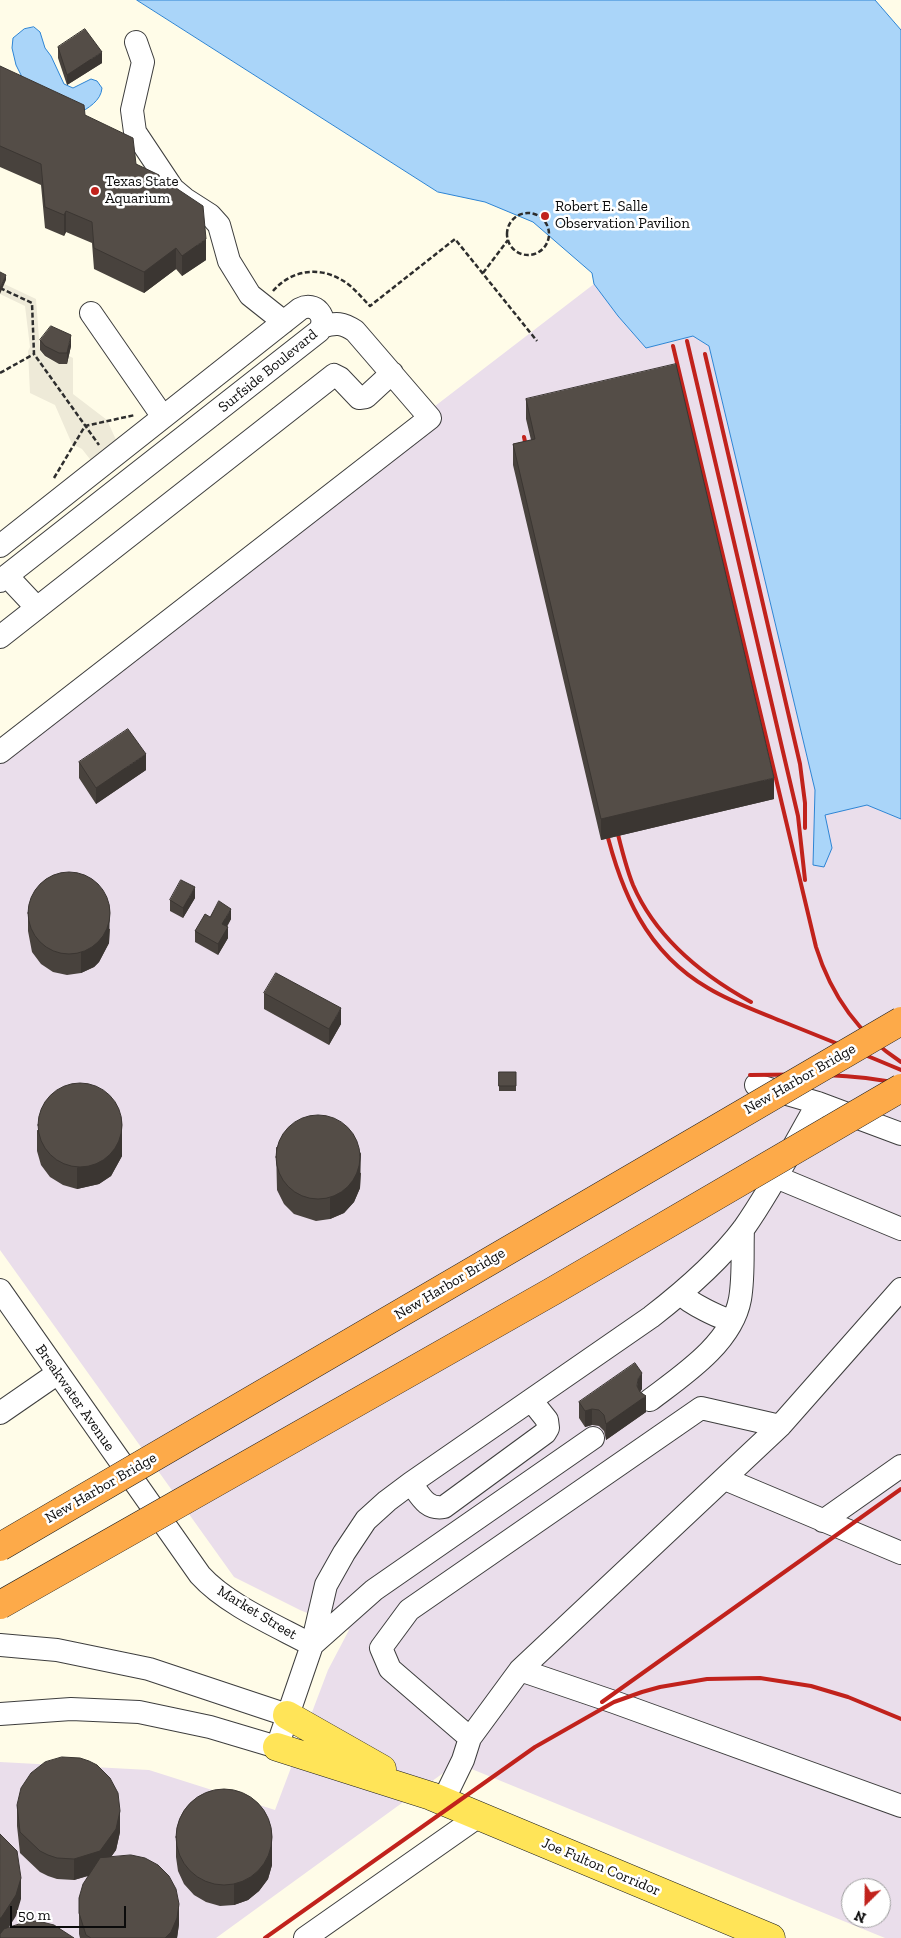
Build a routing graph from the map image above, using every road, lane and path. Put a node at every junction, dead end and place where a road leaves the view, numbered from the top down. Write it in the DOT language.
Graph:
graph roads {
  1 [pos="136,42"];
  2 [pos="508,240"];
  3 [pos="483,273"];
  4 [pos="0,288"];
  5 [pos="270,294"];
  6 [pos="91,314"];
  7 [pos="284,322"];
  8 [pos="322,327"];
  9 [pos="538,341"];
  10 [pos="34,354"];
  11 [pos="0,373"];
  12 [pos="392,373"];
  13 [pos="136,414"];
  14 [pos="163,417"];
  15 [pos="85,426"];
  16 [pos="96,442"];
  17 [pos="54,478"];
  18 [pos="0,546"];
  19 [pos="4,578"];
  20 [pos="37,608"];
  21 [pos="0,637"];
  22 [pos="0,752"];
  23 [pos="901,1021"];
  24 [pos="756,1085"];
  25 [pos="901,1088"];
  26 [pos="818,1104"];
  27 [pos="901,1134"];
  28 [pos="776,1177"];
  29 [pos="743,1229"];
  30 [pos="901,1229"];
  31 [pos="901,1289"];
  32 [pos="0,1290"];
  33 [pos="681,1294"];
  34 [pos="732,1320"];
  35 [pos="58,1374"];
  36 [pos="531,1400"];
  37 [pos="650,1400"];
  38 [pos="0,1413"];
  39 [pos="780,1426"];
  40 [pos="593,1438"];
  41 [pos="901,1466"];
  42 [pos="725,1479"];
  43 [pos="411,1483"];
  44 [pos="823,1521"];
  45 [pos="0,1547"];
  46 [pos="901,1553"];
  47 [pos="186,1554"];
  48 [pos="0,1605"];
  49 [pos="312,1645"];
  50 [pos="0,1646"];
  51 [pos="520,1670"];
  52 [pos="0,1714"];
  53 [pos="287,1716"];
  54 [pos="470,1738"];
  55 [pos="277,1747"];
  56 [pos="437,1799"];
  57 [pos="901,1806"];
  58 [pos="479,1816"];
  59 [pos="304,1938"];
  60 [pos="771,1938"];
  1 -- 7 [label="street"];
  2 -- 2 [label="path"];
  2 -- 3 [label="path"];
  3 -- 5 [label="path"];
  3 -- 9 [label="path"];
  4 -- 10 [label="path"];
  6 -- 14 [label="street"];
  7 -- 8 [label="street, Surfside Boulevard"];
  7 -- 14 [label="street, Surfside Boulevard"];
  8 -- 12 [label="street"];
  8 -- 19 [label="street, Surfside Boulevard"];
  10 -- 11 [label="path"];
  10 -- 15 [label="path"];
  12 -- 20 [label="street"];
  12 -- 22 [label="street"];
  13 -- 15 [label="path"];
  14 -- 18 [label="street, Surfside Boulevard"];
  15 -- 16 [label="path"];
  15 -- 17 [label="path"];
  19 -- 20 [label="street"];
  20 -- 21 [label="street"];
  23 -- 45 [label="highway, New Harbor Bridge, bridge"];
  24 -- 26 [label="street"];
  25 -- 48 [label="highway, bridge"];
  26 -- 27 [label="street"];
  26 -- 28 [label="street"];
  28 -- 29 [label="street"];
  28 -- 30 [label="street"];
  29 -- 33 [label="street"];
  29 -- 34 [label="street"];
  31 -- 39 [label="street"];
  32 -- 35 [label="street, Breakwater Avenue"];
  33 -- 34 [label="street"];
  33 -- 36 [label="street"];
  34 -- 37 [label="street"];
  35 -- 38 [label="street"];
  35 -- 47 [label="street, Breakwater Avenue"];
  36 -- 43 [label="street"];
  36 -- 43 [label="street"];
  39 -- 42 [label="street"];
  39 -- 54 [label="street"];
  40 -- 49 [label="street"];
  41 -- 44 [label="street"];
  42 -- 44 [label="street"];
  42 -- 51 [label="street"];
  43 -- 49 [label="street"];
  44 -- 46 [label="street"];
  47 -- 49 [label="street, Market Street"];
  49 -- 53 [label="street"];
  50 -- 53 [label="street"];
  51 -- 54 [label="street"];
  51 -- 57 [label="street"];
  52 -- 55 [label="street"];
  53 -- 55 [label="street"];
  53 -- 56 [label="main road, Joe Fulton Corridor"];
  54 -- 56 [label="street"];
  55 -- 56 [label="main road, Joe Fulton Corridor"];
  56 -- 58 [label="main road, Joe Fulton Corridor"];
  58 -- 59 [label="street"];
  58 -- 60 [label="main road, Joe Fulton Corridor"];
}
